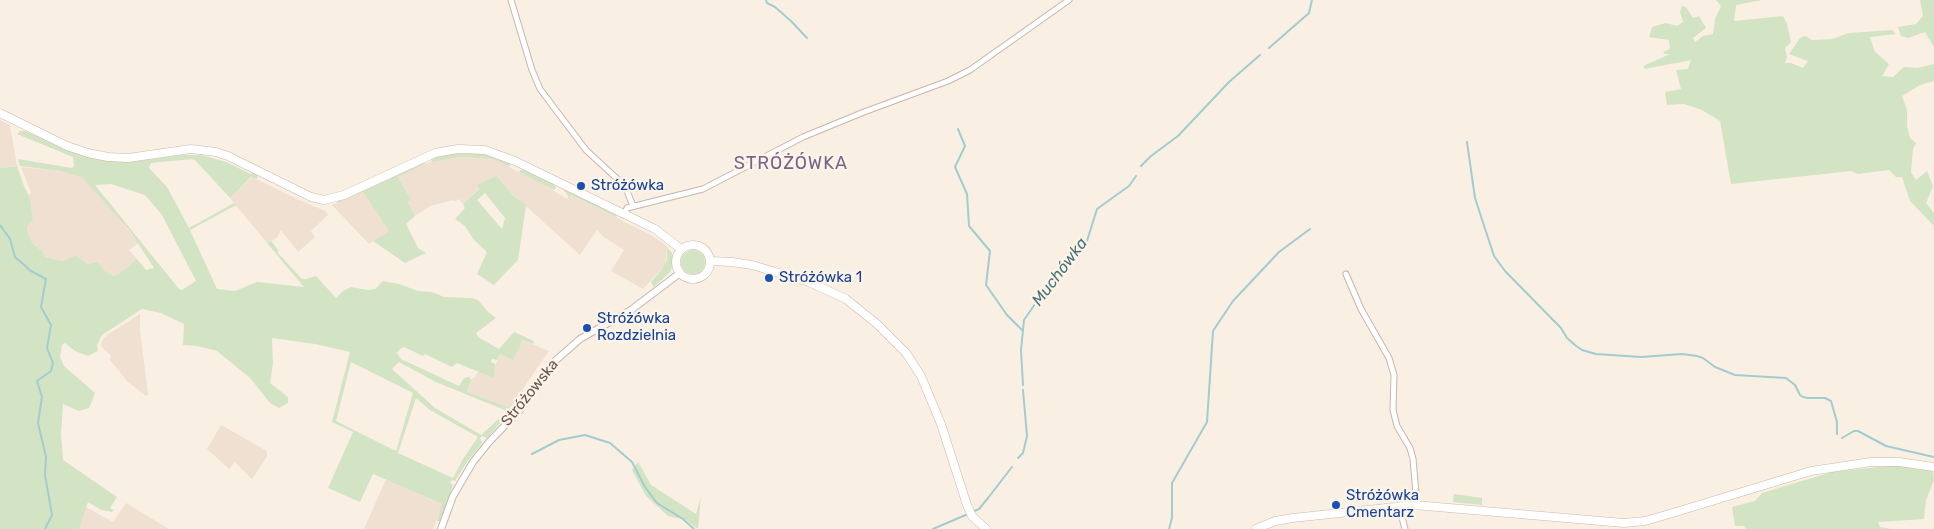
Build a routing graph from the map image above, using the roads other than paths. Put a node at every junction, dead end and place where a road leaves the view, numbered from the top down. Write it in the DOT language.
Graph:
graph roads {
  1 [pos="511,0"];
  2 [pos="1069,0"];
  3 [pos="0,112"];
  4 [pos="632,206"];
  5 [pos="624,215"];
  6 [pos="681,249"];
  7 [pos="710,261"];
  8 [pos="680,274"];
  9 [pos="1346,274"];
  10 [pos="1934,466"];
  11 [pos="1417,505"];
  12 [pos="1399,506"];
  13 [pos="441,529"];
  14 [pos="984,529"];
  15 [pos="1256,529"];
  16 [pos="1405,529"];
  1 -- 4 [label="street"];
  2 -- 4 [label="street"];
  3 -- 5 [label="main road"];
  4 -- 5 [label="street"];
  5 -- 6 [label="main road"];
  6 -- 7 [label="main road"];
  6 -- 8 [label="main road"];
  7 -- 8 [label="main road"];
  7 -- 14 [label="main road"];
  8 -- 13 [label="street, Stróżowska"];
  9 -- 11 [label="street"];
  10 -- 11 [label="main road"];
  11 -- 12 [label="main road"];
  12 -- 15 [label="main road"];
  12 -- 16 [label="street"];
}
